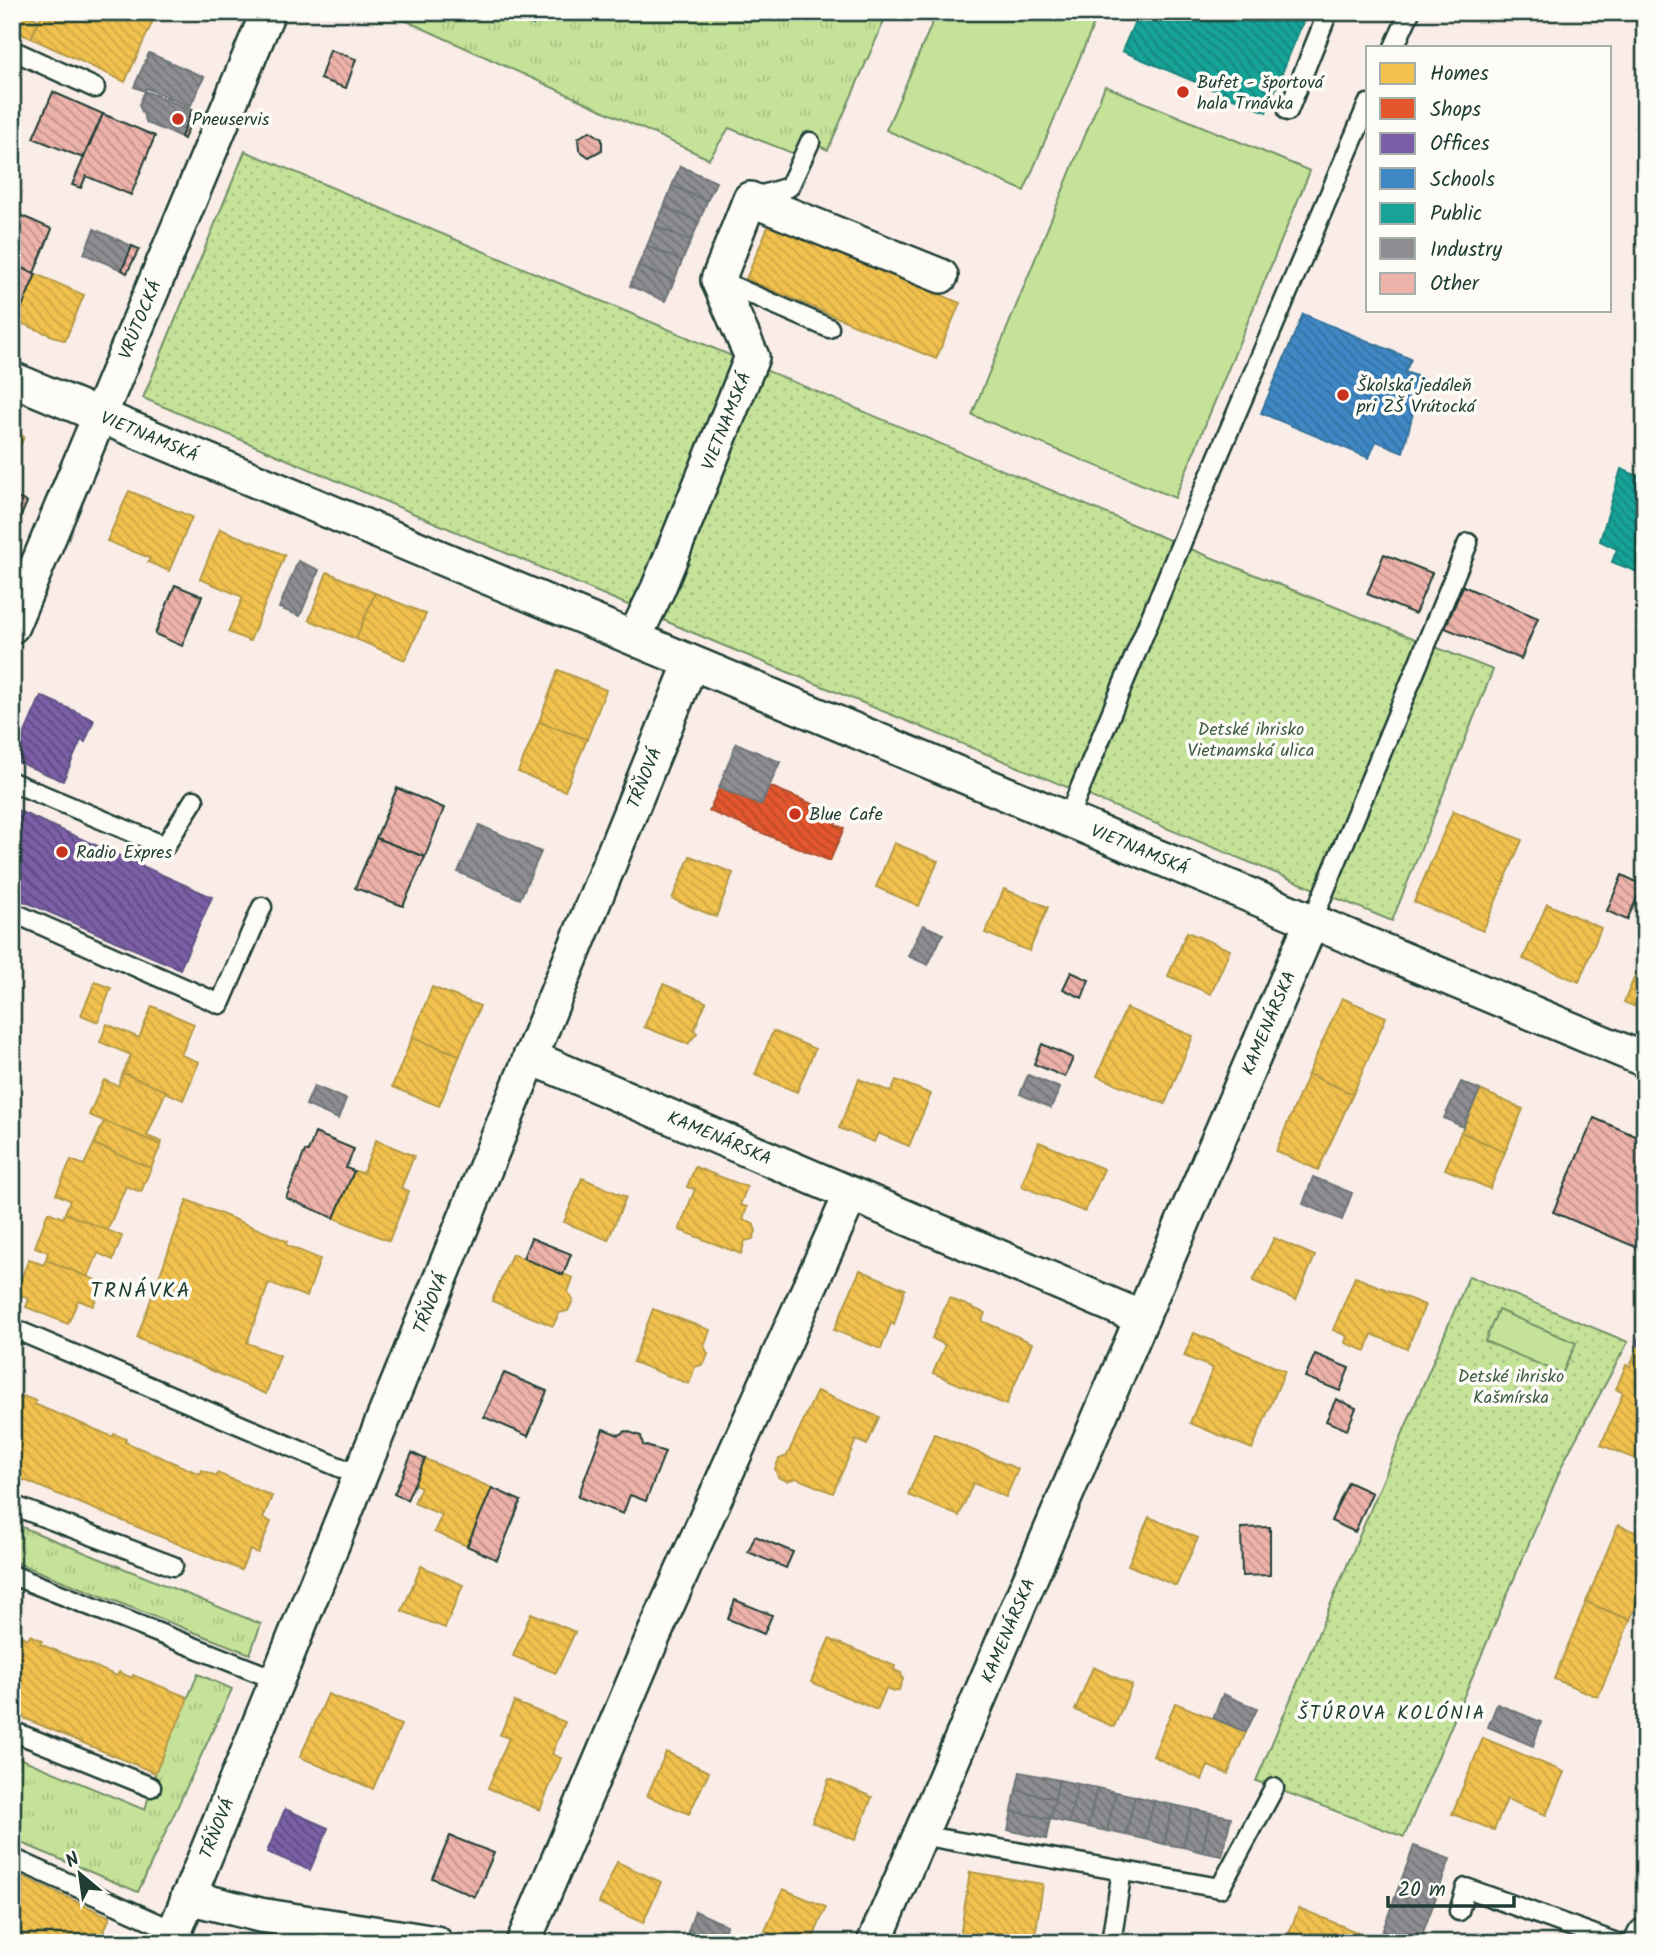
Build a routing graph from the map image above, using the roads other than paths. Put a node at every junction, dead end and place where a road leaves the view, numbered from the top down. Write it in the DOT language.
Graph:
graph roads {
  1 [pos="268,12"];
  2 [pos="1328,12"];
  3 [pos="1410,12"];
  4 [pos="1394,46"];
  5 [pos="12,50"];
  6 [pos="95,88"];
  7 [pos="1366,109"];
  8 [pos="1287,111"];
  9 [pos="810,142"];
  10 [pos="750,199"];
  11 [pos="941,276"];
  12 [pos="718,280"];
  13 [pos="829,328"];
  14 [pos="12,379"];
  15 [pos="101,416"];
  16 [pos="1468,543"];
  17 [pos="12,626"];
  18 [pos="634,638"];
  19 [pos="691,663"];
  20 [pos="12,782"];
  21 [pos="194,800"];
  22 [pos="1067,820"];
  23 [pos="262,908"];
  24 [pos="12,912"];
  25 [pos="1312,921"];
  26 [pos="530,1057"];
  27 [pos="1645,1060"];
  28 [pos="851,1194"];
  29 [pos="1142,1318"];
  30 [pos="12,1328"];
  31 [pos="359,1476"];
  32 [pos="12,1505"];
  33 [pos="173,1566"];
  34 [pos="12,1576"];
  35 [pos="277,1680"];
  36 [pos="12,1731"];
  37 [pos="151,1787"];
  38 [pos="1274,1788"];
  39 [pos="920,1835"];
  40 [pos="12,1858"];
  41 [pos="1122,1871"];
  42 [pos="188,1897"];
  43 [pos="1459,1911"];
  44 [pos="1645,1935"];
  45 [pos="172,1937"];
  46 [pos="436,1943"];
  47 [pos="523,1943"];
  48 [pos="874,1943"];
  49 [pos="1111,1943"];
  50 [pos="1617,1943"];
  51 [pos="1642,1943"];
  1 -- 15 [label="street, VRÚTOCKÁ"];
  2 -- 8 [label="lane"];
  3 -- 4 [label="lane"];
  5 -- 6 [label="lane"];
  7 -- 22 [label="lane"];
  9 -- 10 [label="lane"];
  10 -- 11 [label="street"];
  10 -- 12 [label="street"];
  12 -- 13 [label="lane"];
  12 -- 18 [label="street, VIETNAMSKÁ"];
  14 -- 15 [label="street, VIETNAMSKÁ"];
  15 -- 17 [label="street, VRÚTOCKÁ"];
  15 -- 18 [label="street, VIETNAMSKÁ"];
  16 -- 25 [label="lane"];
  18 -- 19 [label="street, VIETNAMSKÁ"];
  19 -- 22 [label="street, VIETNAMSKÁ"];
  19 -- 26 [label="street, TŔŇOVÁ"];
  20 -- 21 [label="lane"];
  22 -- 25 [label="street, VIETNAMSKÁ"];
  23 -- 24 [label="lane"];
  25 -- 27 [label="street, VIETNAMSKÁ"];
  25 -- 29 [label="street, KAMENÁRSKA"];
  26 -- 28 [label="street, KAMENÁRSKA"];
  26 -- 31 [label="street, TŔŇOVÁ"];
  28 -- 29 [label="street, KAMENÁRSKA"];
  28 -- 47 [label="street"];
  29 -- 39 [label="street, KAMENÁRSKA"];
  30 -- 31 [label="lane"];
  31 -- 35 [label="street, TŔŇOVÁ"];
  32 -- 33 [label="lane"];
  34 -- 35 [label="lane"];
  35 -- 42 [label="street, TŔŇOVÁ"];
  36 -- 37 [label="lane"];
  38 -- 41 [label="lane"];
  39 -- 41 [label="lane"];
  39 -- 48 [label="street, KAMENÁRSKA"];
  40 -- 45 [label="lane"];
  41 -- 49 [label="lane"];
  42 -- 45 [label="street, TŔŇOVÁ"];
  42 -- 46 [label="street"];
  43 -- 50 [label="lane"];
  44 -- 51 [label="street"];
}
